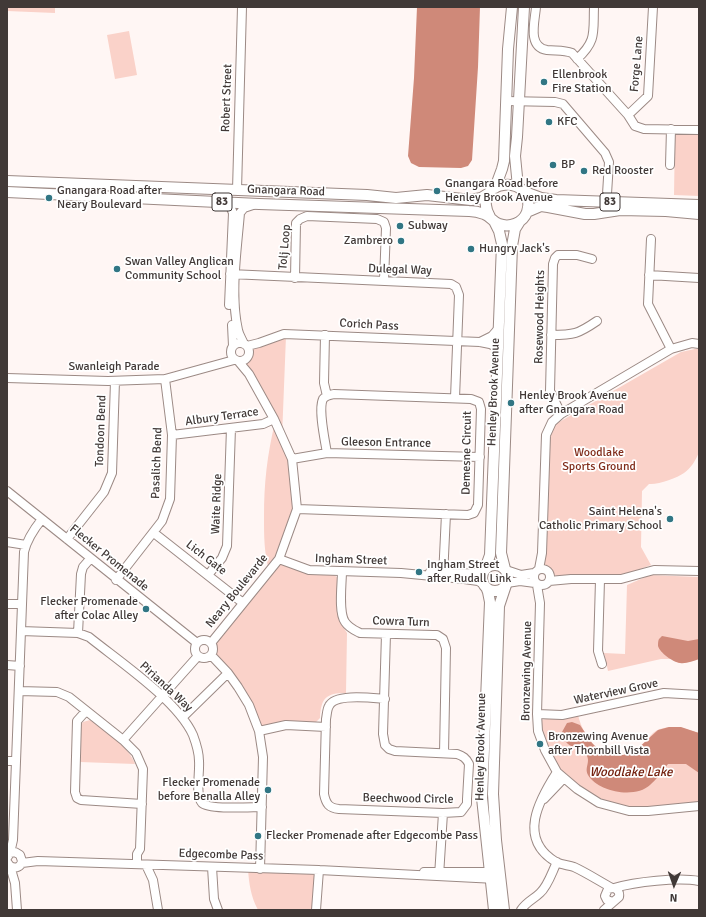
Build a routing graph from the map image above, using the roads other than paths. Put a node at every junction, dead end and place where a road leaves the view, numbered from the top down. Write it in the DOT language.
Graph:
graph roads {
  1 [pos="242,7"];
  2 [pos="512,7"];
  3 [pos="524,7"];
  4 [pos="536,7"];
  5 [pos="594,7"];
  6 [pos="653,7"];
  7 [pos="577,59"];
  8 [pos="506,101"];
  9 [pos="518,101"];
  10 [pos="628,115"];
  11 [pos="672,129"];
  12 [pos="699,130"];
  13 [pos="670,165"];
  14 [pos="7,180"];
  15 [pos="520,189"];
  16 [pos="237,190"];
  17 [pos="492,190"];
  18 [pos="7,192"];
  19 [pos="607,194"];
  20 [pos="221,202"];
  21 [pos="259,204"];
  22 [pos="699,205"];
  23 [pos="699,214"];
  24 [pos="525,215"];
  25 [pos="492,219"];
  26 [pos="651,239"];
  27 [pos="592,259"];
  28 [pos="233,274"];
  29 [pos="649,275"];
  30 [pos="295,278"];
  31 [pos="699,278"];
  32 [pos="384,281"];
  33 [pos="597,321"];
  34 [pos="499,328"];
  35 [pos="326,335"];
  36 [pos="551,335"];
  37 [pos="458,341"];
  38 [pos="480,342"];
  39 [pos="699,344"];
  40 [pos="232,348"];
  41 [pos="498,348"];
  42 [pos="671,349"];
  43 [pos="247,350"];
  44 [pos="237,361"];
  45 [pos="218,363"];
  46 [pos="249,374"];
  47 [pos="7,378"];
  48 [pos="166,379"];
  49 [pos="114,381"];
  50 [pos="327,396"];
  51 [pos="455,398"];
  52 [pos="561,414"];
  53 [pos="274,419"];
  54 [pos="231,428"];
  55 [pos="172,436"];
  56 [pos="326,454"];
  57 [pos="480,457"];
  58 [pos="292,459"];
  59 [pos="7,491"];
  60 [pos="297,509"];
  61 [pos="446,514"];
  62 [pos="42,519"];
  63 [pos="154,532"];
  64 [pos="67,539"];
  65 [pos="7,542"];
  66 [pos="26,545"];
  67 [pos="90,559"];
  68 [pos="279,559"];
  69 [pos="506,569"];
  70 [pos="485,570"];
  71 [pos="342,571"];
  72 [pos="699,571"];
  73 [pos="208,575"];
  74 [pos="444,575"];
  75 [pos="544,575"];
  76 [pos="116,580"];
  77 [pos="600,580"];
  78 [pos="507,584"];
  79 [pos="536,584"];
  80 [pos="485,586"];
  81 [pos="243,603"];
  82 [pos="7,604"];
  83 [pos="22,604"];
  84 [pos="540,604"];
  85 [pos="21,631"];
  86 [pos="78,633"];
  87 [pos="386,634"];
  88 [pos="211,643"];
  89 [pos="197,644"];
  90 [pos="210,655"];
  91 [pos="198,656"];
  92 [pos="602,664"];
  93 [pos="7,665"];
  94 [pos="20,666"];
  95 [pos="228,672"];
  96 [pos="19,691"];
  97 [pos="699,695"];
  98 [pos="162,696"];
  99 [pos="385,699"];
  100 [pos="86,711"];
  101 [pos="537,714"];
  102 [pos="183,717"];
  103 [pos="326,727"];
  104 [pos="259,731"];
  105 [pos="124,740"];
  106 [pos="444,754"];
  107 [pos="7,761"];
  108 [pos="16,761"];
  109 [pos="560,775"];
  110 [pos="142,804"];
  111 [pos="699,806"];
  112 [pos="262,807"];
  113 [pos="443,813"];
  114 [pos="14,860"];
  115 [pos="557,862"];
  116 [pos="142,865"];
  117 [pos="160,865"];
  118 [pos="212,867"];
  119 [pos="260,869"];
  120 [pos="319,870"];
  121 [pos="439,874"];
  122 [pos="495,876"];
  123 [pos="596,880"];
  124 [pos="699,880"];
  125 [pos="154,889"];
  126 [pos="615,890"];
  127 [pos="608,898"];
  128 [pos="17,910"];
  129 [pos="158,910"];
  130 [pos="218,910"];
  131 [pos="316,910"];
  132 [pos="494,910"];
  133 [pos="504,910"];
  134 [pos="521,910"];
  135 [pos="603,910"];
  1 -- 16 [label="street, Robert Street"];
  2 -- 8 [label="main road"];
  3 -- 9 [label="main road"];
  4 -- 7 [label="street"];
  5 -- 7 [label="street"];
  6 -- 10 [label="street, Forge Lane"];
  7 -- 10 [label="street"];
  8 -- 9 [label="street"];
  8 -- 17 [label="main road"];
  9 -- 15 [label="main road"];
  9 -- 19 [label="street"];
  10 -- 11 [label="street"];
  11 -- 12 [label="street"];
  11 -- 13 [label="street"];
  14 -- 16 [label="main road, Gnangara Road / 83"];
  15 -- 17 [label="main road, 83"];
  15 -- 22 [label="main road, 83"];
  15 -- 24 [label="main road"];
  16 -- 17 [label="main road, Gnangara Road / 83"];
  17 -- 25 [label="main road"];
  18 -- 20 [label="main road, Gnangara Road / 83"];
  20 -- 21 [label="main road, Gnangara Road / 83"];
  20 -- 28 [label="street, Neary Boulevarde"];
  21 -- 25 [label="main road, Gnangara Road / 83"];
  21 -- 28 [label="street, Neary Boulevarde"];
  23 -- 24 [label="main road, 83"];
  24 -- 25 [label="main road, 83"];
  24 -- 69 [label="main road, Henley Brook Avenue"];
  25 -- 34 [label="main road, Henley Brook Avenue"];
  26 -- 29 [label="street"];
  27 -- 36 [label="street, Rosewood Heights"];
  28 -- 30 [label="street, Dulegal Way"];
  28 -- 40 [label="street, Neary Boulevarde"];
  28 -- 43 [label="street, Neary Boulevarde"];
  29 -- 31 [label="street"];
  29 -- 42 [label="street"];
  30 -- 32 [label="street, Dulegal Way"];
  30 -- 32 [label="street, Tolj Loop"];
  32 -- 37 [label="street, Dulegal Way"];
  33 -- 36 [label="street"];
  34 -- 38 [label="street"];
  34 -- 41 [label="main road, Henley Brook Avenue"];
  35 -- 37 [label="street, Corich Pass"];
  35 -- 43 [label="street, Corich Pass"];
  35 -- 50 [label="street"];
  36 -- 52 [label="street, Rosewood Heights"];
  37 -- 38 [label="street, Corich Pass"];
  37 -- 51 [label="street, Dulegal Way"];
  38 -- 41 [label="street, Corich Pass"];
  39 -- 42 [label="street, Bronzewing Avenue"];
  40 -- 43 [label="street"];
  40 -- 44 [label="street"];
  40 -- 45 [label="street, Swanleigh Parade"];
  41 -- 70 [label="main road, Henley Brook Avenue"];
  42 -- 52 [label="street, Bronzewing Avenue"];
  43 -- 44 [label="street"];
  43 -- 46 [label="street, Neary Boulevarde"];
  44 -- 45 [label="street, Swanleigh Parade"];
  44 -- 46 [label="street, Neary Boulevarde"];
  45 -- 48 [label="street, Swanleigh Parade"];
  46 -- 53 [label="street, Neary Boulevarde"];
  47 -- 49 [label="street, Swanleigh Parade"];
  48 -- 49 [label="street, Swanleigh Parade"];
  48 -- 55 [label="street, Pasalich Bend"];
  49 -- 64 [label="street, Tondoon Bend"];
  50 -- 51 [label="street, Demesne Circuit"];
  50 -- 56 [label="street"];
  51 -- 57 [label="street, Demesne Circuit"];
  52 -- 75 [label="street, Bronzewing Avenue"];
  53 -- 54 [label="street, Albury Terrace"];
  53 -- 58 [label="street, Neary Boulevarde"];
  54 -- 55 [label="street, Albury Terrace"];
  54 -- 73 [label="street, Waite Ridge"];
  55 -- 63 [label="street, Pasalich Bend"];
  56 -- 57 [label="street, Gleeson Entrance"];
  56 -- 58 [label="street, Gleeson Entrance"];
  57 -- 61 [label="street, Demesne Circuit"];
  58 -- 60 [label="street, Neary Boulevarde"];
  59 -- 62 [label="street, Flecker Promenade"];
  60 -- 61 [label="street, Demesne Circuit"];
  60 -- 68 [label="street, Neary Boulevarde"];
  61 -- 74 [label="street"];
  62 -- 64 [label="street, Flecker Promenade"];
  62 -- 66 [label="street"];
  63 -- 73 [label="street, Lich Gate"];
  63 -- 76 [label="street, Pasalich Bend"];
  64 -- 67 [label="street, Flecker Promenade"];
  65 -- 66 [label="street"];
  66 -- 83 [label="street"];
  67 -- 76 [label="street, Flecker Promenade"];
  67 -- 86 [label="street"];
  68 -- 71 [label="street, Ingham Street"];
  68 -- 81 [label="street, Neary Boulevarde"];
  69 -- 70 [label="main road"];
  69 -- 75 [label="street"];
  69 -- 78 [label="main road"];
  70 -- 74 [label="street, Ingham Street"];
  70 -- 80 [label="main road"];
  71 -- 74 [label="street, Ingham Street"];
  71 -- 87 [label="street, Cowra Turn"];
  72 -- 77 [label="street"];
  73 -- 81 [label="street, Lich Gate"];
  74 -- 80 [label="street, Ingham Street"];
  75 -- 77 [label="street"];
  75 -- 79 [label="street"];
  75 -- 79 [label="street, Bronzewing Avenue"];
  75 -- 84 [label="street, Bronzewing Avenue"];
  76 -- 89 [label="street, Flecker Promenade"];
  77 -- 92 [label="street"];
  78 -- 79 [label="street"];
  78 -- 80 [label="main road"];
  78 -- 122 [label="main road, Henley Brook Avenue"];
  79 -- 84 [label="street, Bronzewing Avenue"];
  80 -- 122 [label="main road, Henley Brook Avenue"];
  81 -- 88 [label="street, Neary Boulevarde"];
  82 -- 83 [label="street"];
  83 -- 85 [label="street"];
  84 -- 101 [label="street, Bronzewing Avenue"];
  85 -- 86 [label="street, Pirianda Way"];
  85 -- 94 [label="street"];
  86 -- 98 [label="street, Pirianda Way"];
  87 -- 99 [label="street, Beechwood Circle"];
  87 -- 106 [label="street, Cowra Turn"];
  88 -- 89 [label="street"];
  88 -- 90 [label="street"];
  89 -- 91 [label="street"];
  90 -- 91 [label="street"];
  90 -- 95 [label="street"];
  91 -- 98 [label="street"];
  93 -- 94 [label="street"];
  94 -- 96 [label="street"];
  95 -- 102 [label="street"];
  95 -- 104 [label="street"];
  96 -- 100 [label="street"];
  96 -- 108 [label="street"];
  97 -- 101 [label="street, Waterview Grove"];
  98 -- 102 [label="street, Pirianda Way"];
  98 -- 105 [label="street"];
  99 -- 103 [label="street, Beechwood Circle"];
  99 -- 106 [label="street, Beechwood Circle"];
  100 -- 105 [label="street"];
  100 -- 110 [label="street"];
  101 -- 109 [label="street, Bronzewing Avenue"];
  102 -- 112 [label="street, Pirianda Way"];
  103 -- 104 [label="street"];
  103 -- 113 [label="street, Beechwood Circle"];
  104 -- 112 [label="street"];
  105 -- 110 [label="street"];
  106 -- 113 [label="street, Beechwood Circle"];
  107 -- 108 [label="street"];
  108 -- 114 [label="street"];
  109 -- 111 [label="street, Bronzewing Avenue"];
  109 -- 115 [label="street"];
  110 -- 116 [label="street"];
  112 -- 119 [label="street"];
  113 -- 121 [label="street"];
  114 -- 116 [label="street, Edgecombe Pass"];
  114 -- 128 [label="street"];
  115 -- 123 [label="street"];
  115 -- 134 [label="street"];
  116 -- 117 [label="street, Edgecombe Pass"];
  116 -- 125 [label="street"];
  117 -- 118 [label="street, Edgecombe Pass"];
  117 -- 125 [label="street"];
  118 -- 119 [label="street, Edgecombe Pass"];
  118 -- 130 [label="street"];
  119 -- 120 [label="street, Edgecombe Pass"];
  120 -- 121 [label="street, Edgecombe Pass"];
  120 -- 131 [label="street"];
  121 -- 122 [label="street, Edgecombe Pass"];
  122 -- 132 [label="main road, Henley Brook Avenue"];
  122 -- 133 [label="main road, Henley Brook Avenue"];
  123 -- 126 [label="street"];
  123 -- 127 [label="street"];
  124 -- 126 [label="street"];
  125 -- 129 [label="street"];
  126 -- 127 [label="street"];
  126 -- 127 [label="street"];
  127 -- 135 [label="street"];
}
